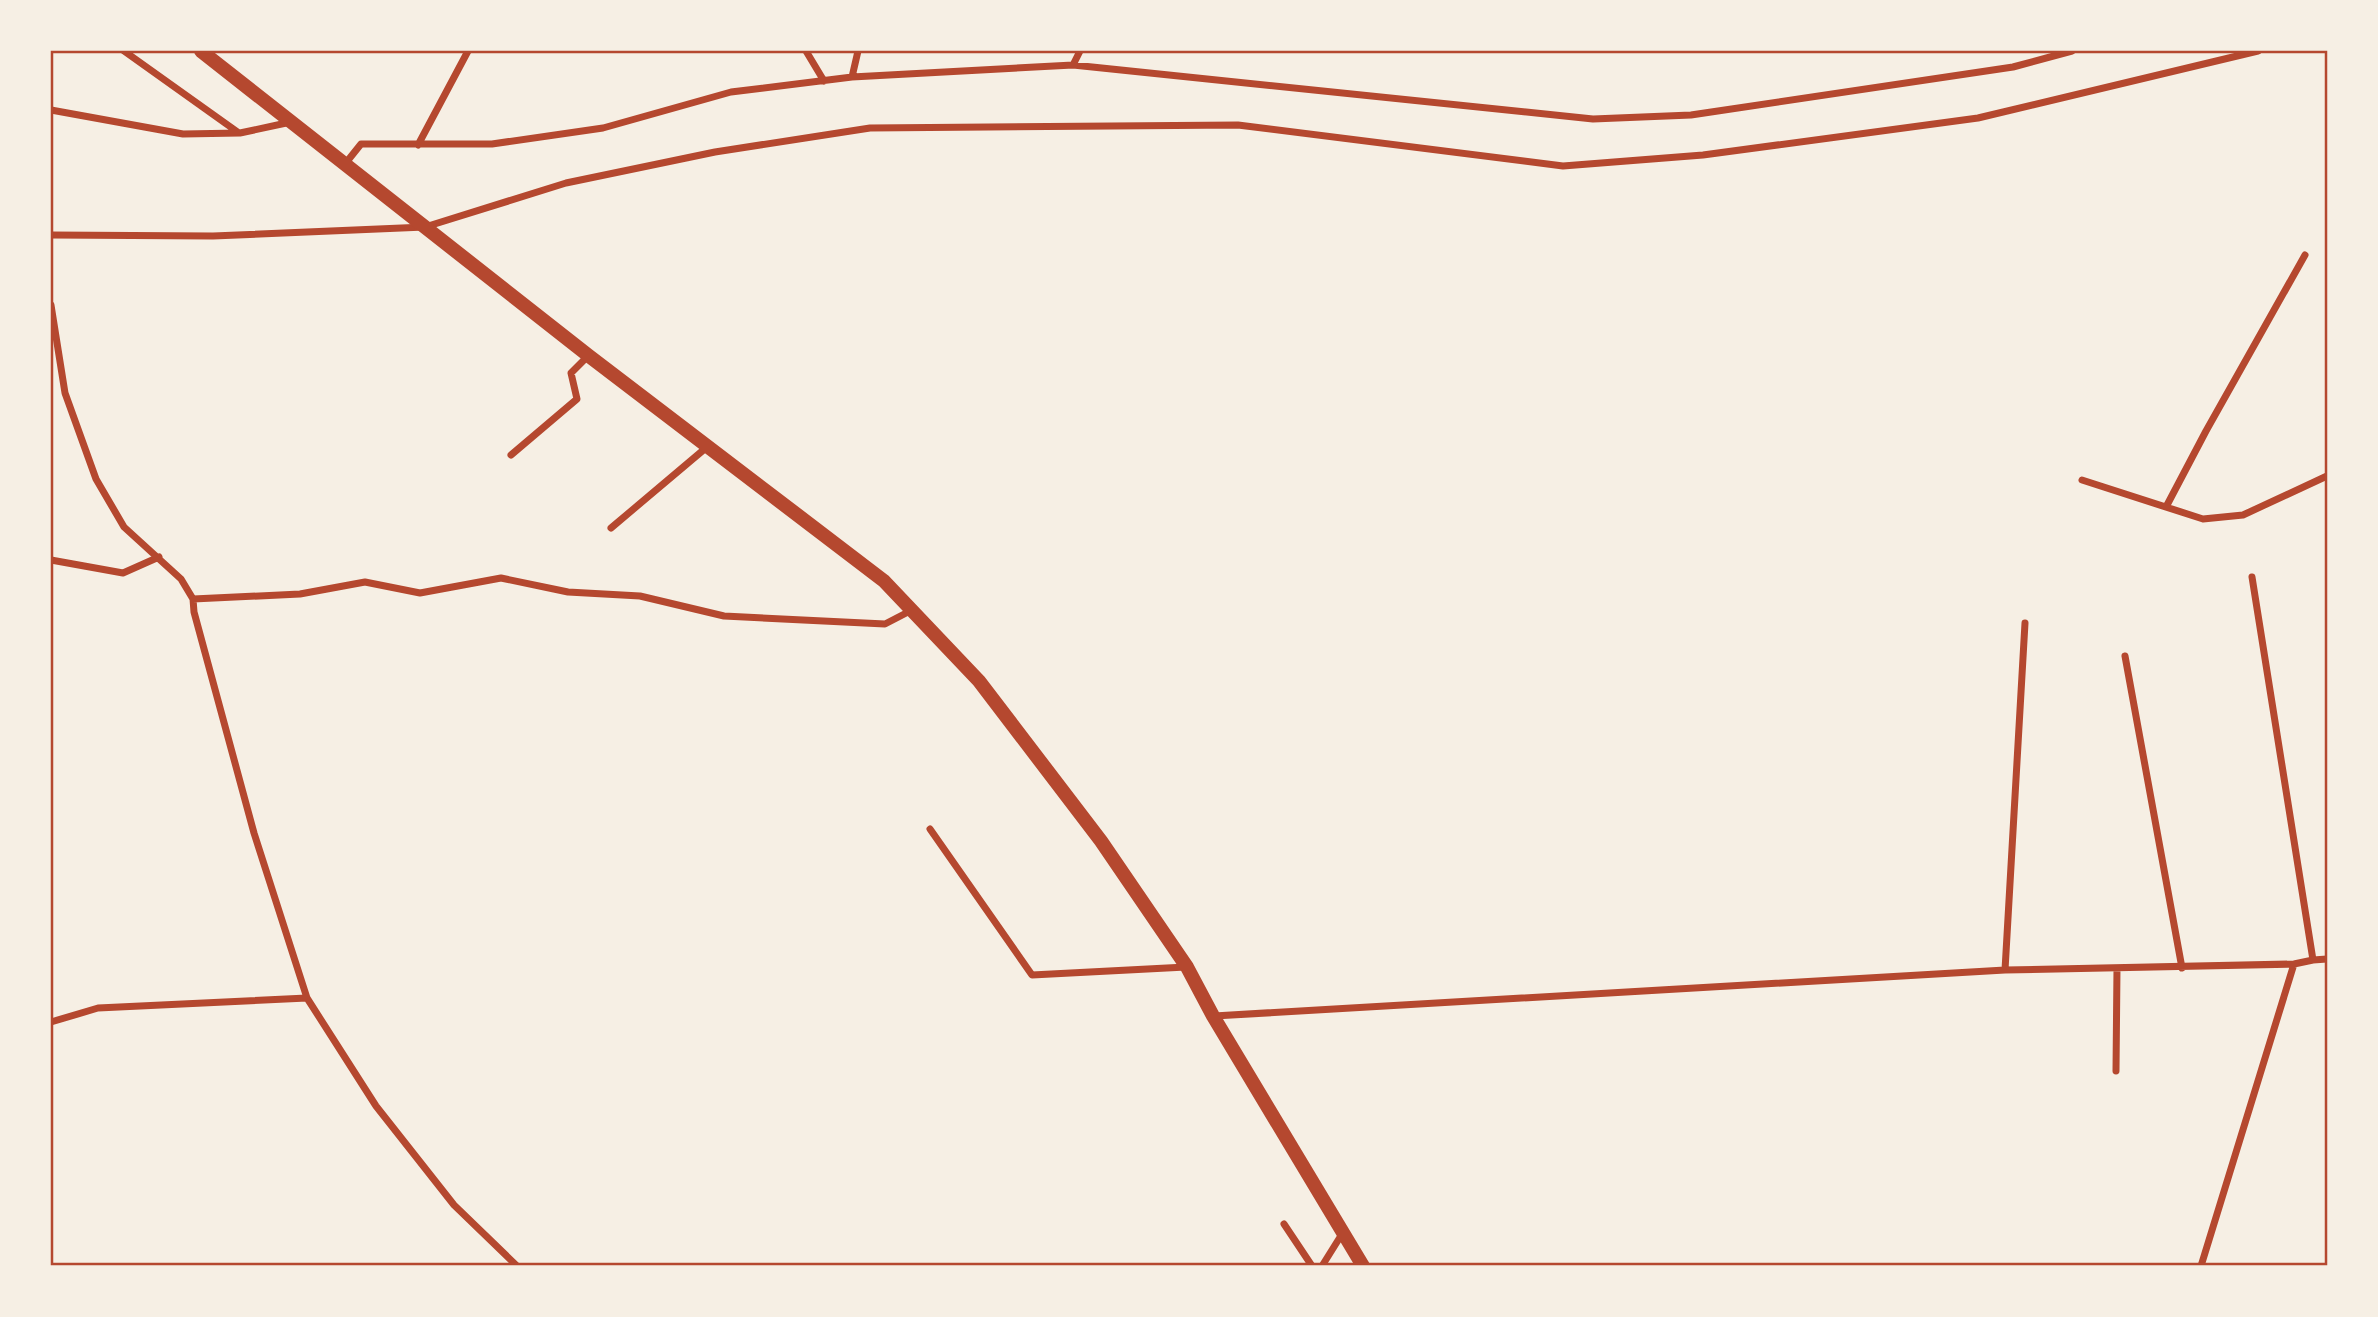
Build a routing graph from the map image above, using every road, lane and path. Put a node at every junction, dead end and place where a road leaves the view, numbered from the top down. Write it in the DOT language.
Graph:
graph roads {
  1 [pos="124,51"];
  2 [pos="201,51"];
  3 [pos="468,51"];
  4 [pos="806,51"];
  5 [pos="858,51"];
  6 [pos="1080,51"];
  7 [pos="2072,51"];
  8 [pos="2258,51"];
  9 [pos="1073,65"];
  10 [pos="852,77"];
  11 [pos="824,81"];
  12 [pos="51,110"];
  13 [pos="291,122"];
  14 [pos="240,133"];
  15 [pos="418,145"];
  16 [pos="345,164"];
  17 [pos="425,227"];
  18 [pos="51,235"];
  19 [pos="2305,255"];
  20 [pos="51,305"];
  21 [pos="589,356"];
  22 [pos="708,446"];
  23 [pos="511,455"];
  24 [pos="2327,477"];
  25 [pos="2082,480"];
  26 [pos="2166,507"];
  27 [pos="611,528"];
  28 [pos="159,557"];
  29 [pos="51,560"];
  30 [pos="2252,577"];
  31 [pos="192,599"];
  32 [pos="913,610"];
  33 [pos="2025,623"];
  34 [pos="2125,656"];
  35 [pos="930,829"];
  36 [pos="2313,960"];
  37 [pos="2327,960"];
  38 [pos="2294,964"];
  39 [pos="1187,967"];
  40 [pos="2117,968"];
  41 [pos="2182,968"];
  42 [pos="2005,970"];
  43 [pos="307,998"];
  44 [pos="1213,1016"];
  45 [pos="51,1022"];
  46 [pos="2116,1071"];
  47 [pos="1284,1224"];
  48 [pos="1342,1233"];
  49 [pos="517,1266"];
  50 [pos="1312,1266"];
  51 [pos="1322,1266"];
  52 [pos="1363,1266"];
  53 [pos="2201,1266"];
  1 -- 14 [label="street"];
  2 -- 13 [label="main road"];
  3 -- 15 [label="street"];
  4 -- 11 [label="street"];
  5 -- 10 [label="street"];
  6 -- 9 [label="street"];
  7 -- 9 [label="street"];
  8 -- 17 [label="street"];
  9 -- 10 [label="street"];
  10 -- 11 [label="street"];
  11 -- 15 [label="street"];
  12 -- 14 [label="street"];
  13 -- 14 [label="street"];
  13 -- 16 [label="main road"];
  15 -- 16 [label="street"];
  16 -- 17 [label="main road"];
  17 -- 18 [label="street"];
  17 -- 21 [label="main road"];
  19 -- 26 [label="street"];
  20 -- 28 [label="street"];
  21 -- 22 [label="main road"];
  21 -- 23 [label="street"];
  22 -- 27 [label="street"];
  22 -- 32 [label="main road"];
  24 -- 26 [label="street"];
  25 -- 26 [label="street"];
  28 -- 29 [label="street"];
  28 -- 31 [label="street"];
  30 -- 36 [label="street"];
  31 -- 32 [label="street"];
  31 -- 43 [label="street"];
  32 -- 39 [label="main road"];
  33 -- 42 [label="street"];
  34 -- 41 [label="street"];
  35 -- 39 [label="street"];
  36 -- 37 [label="street"];
  36 -- 38 [label="street"];
  38 -- 41 [label="street"];
  38 -- 53 [label="street"];
  39 -- 44 [label="main road"];
  40 -- 41 [label="street"];
  40 -- 42 [label="street"];
  40 -- 46 [label="street"];
  42 -- 44 [label="street"];
  43 -- 45 [label="street"];
  43 -- 49 [label="street"];
  44 -- 48 [label="main road"];
  47 -- 50 [label="street"];
  48 -- 51 [label="street"];
  48 -- 52 [label="main road"];
}
